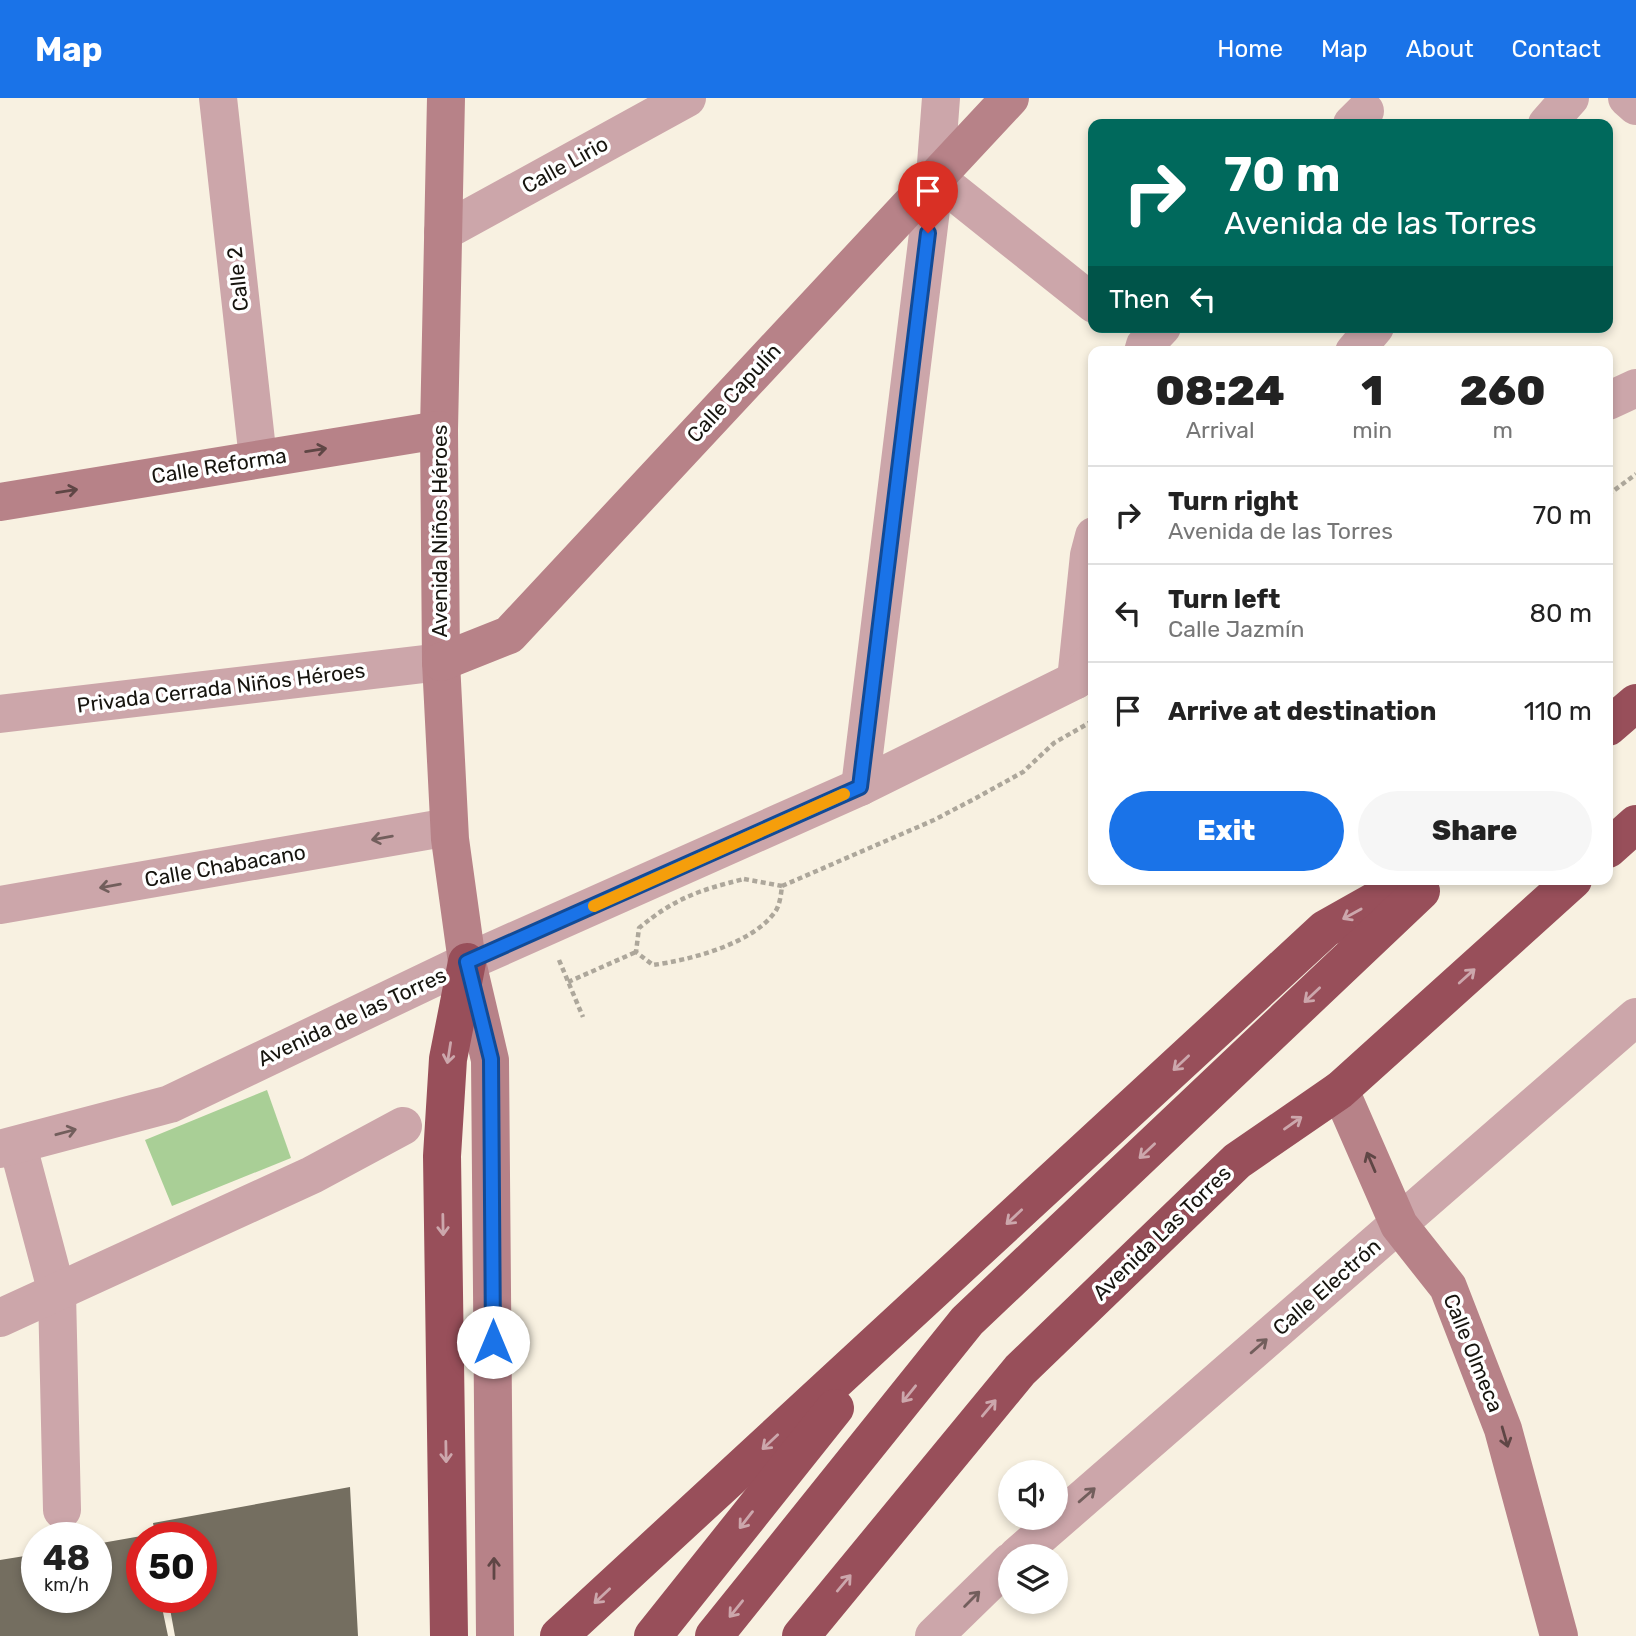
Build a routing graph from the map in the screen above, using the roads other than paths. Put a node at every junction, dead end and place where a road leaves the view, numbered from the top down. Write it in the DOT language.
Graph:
graph roads {
  1 [pos="218,98"];
  2 [pos="446,98"];
  3 [pos="687,98"];
  4 [pos="941,98"];
  5 [pos="1010,98"];
  6 [pos="1570,98"];
  7 [pos="1627,98"];
  8 [pos="1636,106"];
  9 [pos="1551,119"];
  10 [pos="935,177"];
  11 [pos="443,232"];
  12 [pos="1088,299"];
  13 [pos="1636,388"];
  14 [pos="1613,399"];
  15 [pos="439,430"];
  16 [pos="258,459"];
  17 [pos="0,502"];
  18 [pos="1088,584"];
  19 [pos="441,662"];
  20 [pos="1085,670"];
  21 [pos="1636,703"];
  22 [pos="0,714"];
  23 [pos="1613,723"];
  24 [pos="860,787"];
  25 [pos="1636,824"];
  26 [pos="449,827"];
  27 [pos="1613,845"];
  28 [pos="1403,885"];
  29 [pos="1428,885"];
  30 [pos="1567,885"];
  31 [pos="0,905"];
  32 [pos="467,962"];
  33 [pos="1636,1017"];
  34 [pos="1340,1090"];
  35 [pos="403,1126"];
  36 [pos="9,1147"];
  37 [pos="1399,1225"];
  38 [pos="57,1293"];
  39 [pos="910,1313"];
  40 [pos="0,1318"];
  41 [pos="62,1510"];
  42 [pos="1031,1544"];
  43 [pos="998,1574"];
  44 [pos="449,1636"];
  45 [pos="495,1636"];
  46 [pos="559,1636"];
  47 [pos="653,1636"];
  48 [pos="714,1636"];
  49 [pos="801,1636"];
  50 [pos="934,1636"];
  51 [pos="1559,1636"];
  1 -- 16 [label="street, Calle 2"];
  2 -- 11 [label="street, Avenida Niños Héroes"];
  3 -- 11 [label="street, Calle Lirio"];
  4 -- 10 [label="street"];
  5 -- 10 [label="street, Calle Capulín"];
  6 -- 9 [label="street"];
  7 -- 8 [label="street"];
  10 -- 12 [label="street"];
  10 -- 19 [label="street, Calle Capulín"];
  10 -- 24 [label="street"];
  11 -- 15 [label="street, Avenida Niños Héroes"];
  13 -- 14 [label="street"];
  16 -- 15 [label="street, Calle Reforma, one-way"];
  15 -- 19 [label="street, Avenida Niños Héroes"];
  17 -- 16 [label="street, Calle Reforma, one-way"];
  18 -- 20 [label="street"];
  19 -- 22 [label="street, Privada Cerrada Niños Héroes"];
  19 -- 26 [label="street, Avenida Niños Héroes"];
  20 -- 24 [label="street, Avenida de las Torres"];
  21 -- 23 [label="highway"];
  24 -- 32 [label="street, Avenida de las Torres"];
  25 -- 27 [label="highway"];
  26 -- 31 [label="street, Calle Chabacano, one-way"];
  26 -- 32 [label="street, Avenida Niños Héroes"];
  28 -- 39 [label="highway, one-way"];
  29 -- 48 [label="highway, one-way"];
  34 -- 30 [label="highway, Avenida Las Torres, one-way"];
  36 -- 32 [label="street, Avenida de las Torres, one-way"];
  32 -- 44 [label="highway, one-way"];
  45 -- 32 [label="street, Avenida Niños Héroes, one-way"];
  33 -- 37 [label="street, Calle Electrón"];
  37 -- 34 [label="street, Calle Olmeca, one-way"];
  49 -- 34 [label="highway, Avenida Las Torres, one-way"];
  35 -- 38 [label="street"];
  36 -- 38 [label="street"];
  42 -- 37 [label="street, Calle Electrón, one-way"];
  37 -- 51 [label="street, Calle Olmeca, one-way"];
  38 -- 40 [label="street"];
  38 -- 41 [label="street"];
  39 -- 46 [label="highway, one-way"];
  39 -- 47 [label="highway, one-way"];
  50 -- 43 [label="street, one-way"];
}
